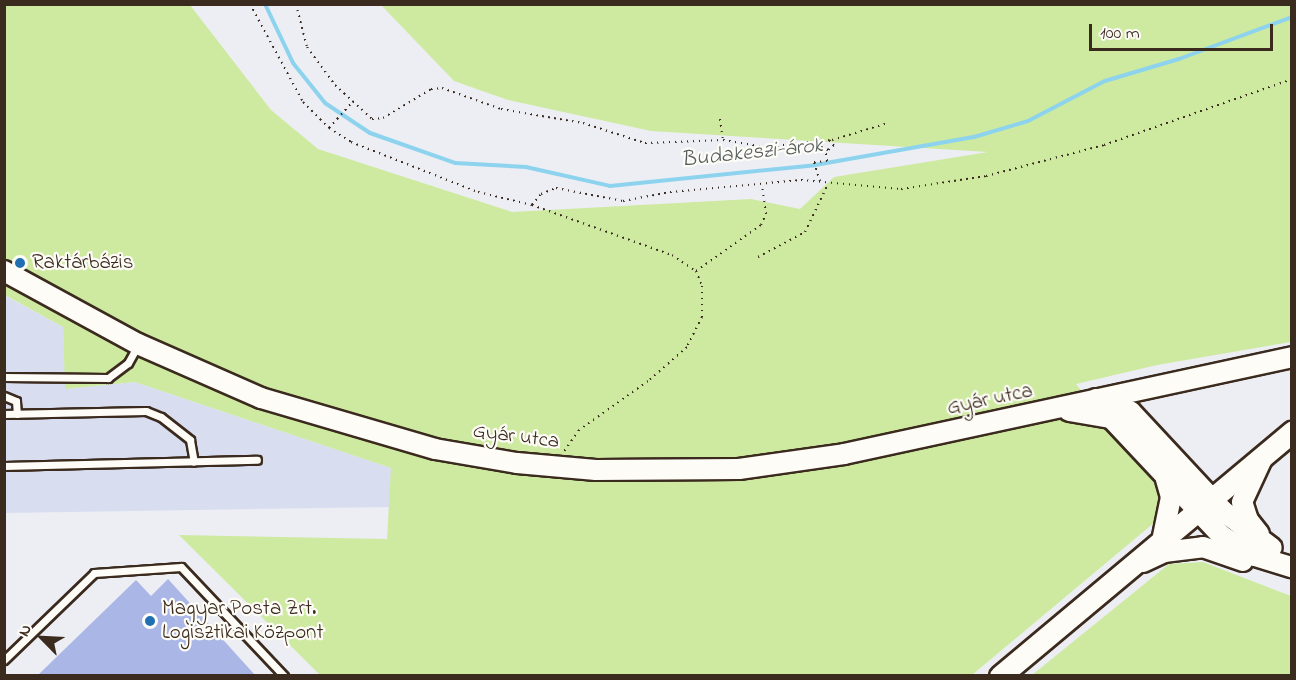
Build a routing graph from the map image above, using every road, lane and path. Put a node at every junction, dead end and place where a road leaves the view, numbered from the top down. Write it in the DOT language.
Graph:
graph roads {
  1 [pos="250,4"];
  2 [pos="296,4"];
  3 [pos="1292,79"];
  4 [pos="353,102"];
  5 [pos="720,118"];
  6 [pos="888,123"];
  7 [pos="329,128"];
  8 [pos="723,140"];
  9 [pos="829,140"];
  10 [pos="810,142"];
  11 [pos="825,149"];
  12 [pos="820,181"];
  13 [pos="828,184"];
  14 [pos="762,186"];
  15 [pos="532,205"];
  16 [pos="758,257"];
  17 [pos="4,271"];
  18 [pos="696,271"];
  19 [pos="138,344"];
  20 [pos="1292,357"];
  21 [pos="4,377"];
  22 [pos="4,396"];
  23 [pos="1093,399"];
  24 [pos="1054,411"];
  25 [pos="4,414"];
  26 [pos="17,414"];
  27 [pos="1292,432"];
  28 [pos="1262,458"];
  29 [pos="257,460"];
  30 [pos="194,462"];
  31 [pos="4,466"];
  32 [pos="558,466"];
  33 [pos="1166,478"];
  34 [pos="1213,498"];
  35 [pos="1196,512"];
  36 [pos="1162,541"];
  37 [pos="1272,548"];
  38 [pos="1292,560"];
  39 [pos="1130,569"];
  40 [pos="1292,569"];
  41 [pos="4,660"];
  42 [pos="284,675"];
  43 [pos="1000,675"];
  1 -- 7 [label="path"];
  2 -- 4 [label="path"];
  3 -- 13 [label="path"];
  4 -- 7 [label="path"];
  4 -- 8 [label="path"];
  5 -- 8 [label="path"];
  6 -- 9 [label="path"];
  7 -- 15 [label="path"];
  8 -- 10 [label="path"];
  9 -- 10 [label="path"];
  9 -- 11 [label="path"];
  10 -- 11 [label="path"];
  11 -- 12 [label="path"];
  12 -- 13 [label="path"];
  12 -- 14 [label="path"];
  13 -- 16 [label="path"];
  14 -- 15 [label="path"];
  14 -- 18 [label="path"];
  15 -- 18 [label="path"];
  17 -- 19 [label="main road, Gyár utca"];
  18 -- 32 [label="path"];
  19 -- 21 [label="lane"];
  19 -- 32 [label="main road, Gyár utca"];
  20 -- 23 [label="main road, Gyár utca"];
  22 -- 26 [label="lane"];
  23 -- 24 [label="main road, Gyár utca"];
  23 -- 34 [label="main road"];
  24 -- 32 [label="main road, Gyár utca"];
  24 -- 33 [label="main road, Gyár utca"];
  25 -- 26 [label="lane"];
  26 -- 30 [label="lane"];
  27 -- 28 [label="main road"];
  28 -- 34 [label="main road"];
  28 -- 37 [label="main road"];
  29 -- 30 [label="lane"];
  30 -- 31 [label="lane"];
  33 -- 35 [label="main road, Gyár utca"];
  33 -- 36 [label="main road"];
  34 -- 35 [label="main road"];
  34 -- 37 [label="main road"];
  35 -- 36 [label="main road"];
  35 -- 40 [label="main road, Gyár utca"];
  36 -- 39 [label="main road"];
  37 -- 38 [label="main road"];
  39 -- 40 [label="main road"];
  39 -- 43 [label="main road"];
  41 -- 42 [label="lane"];
}
